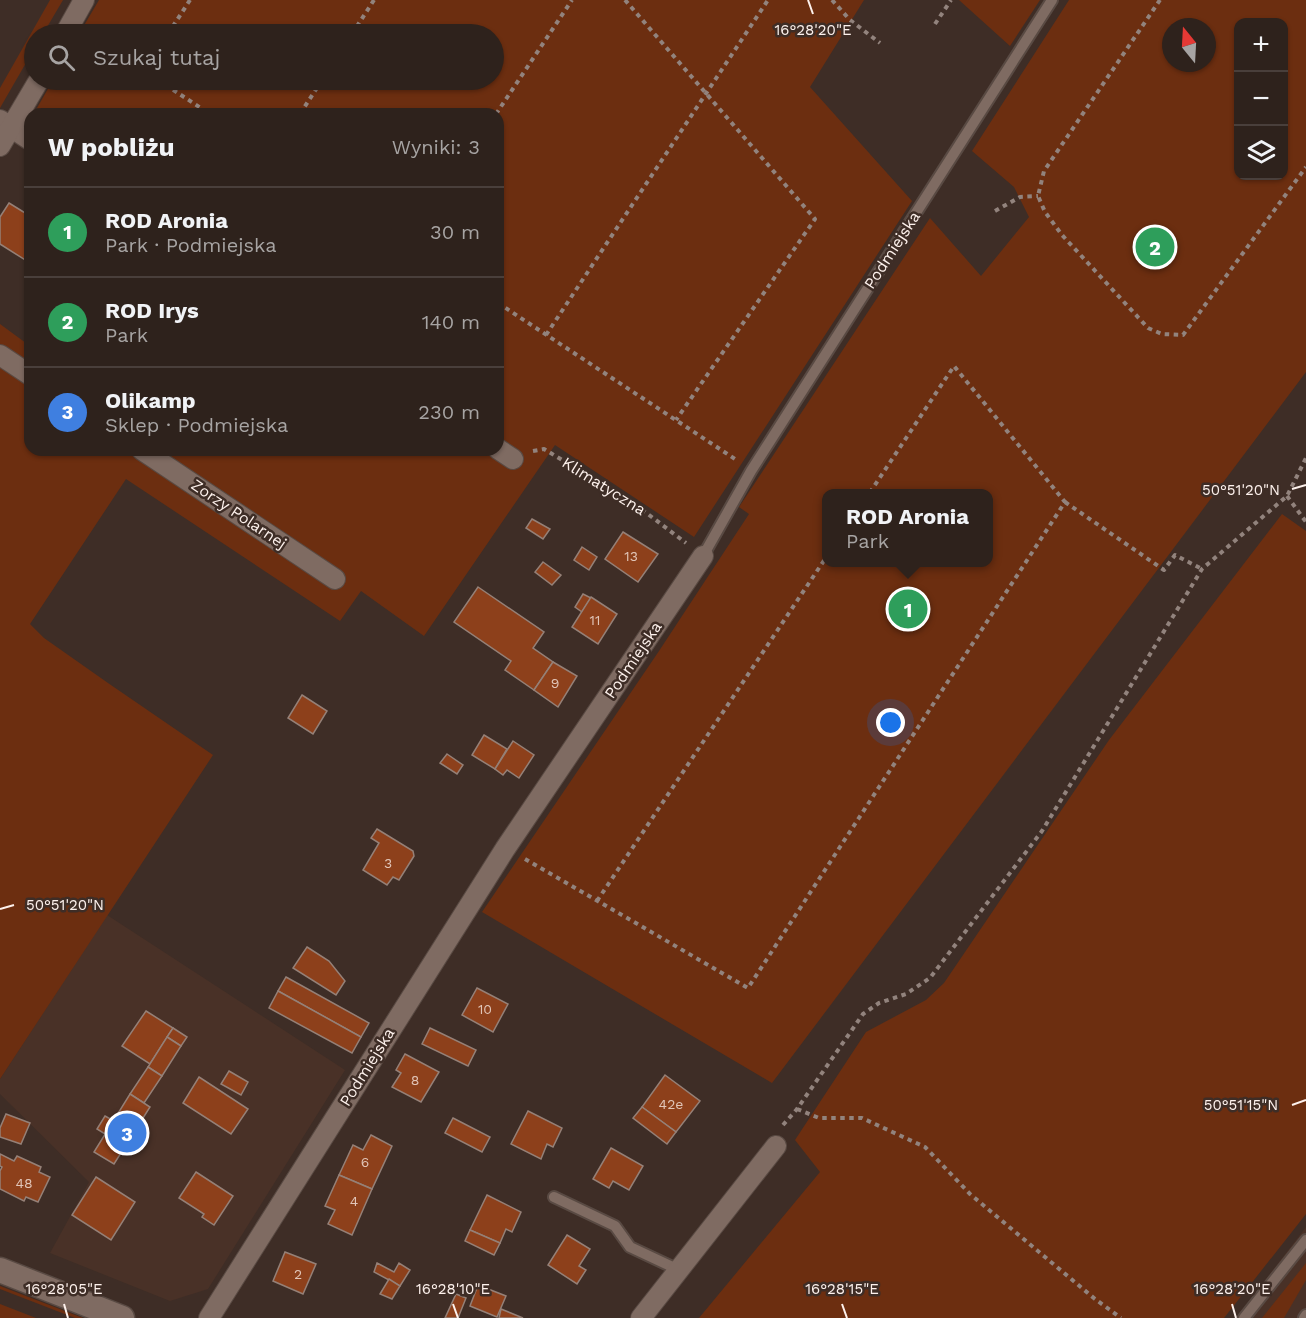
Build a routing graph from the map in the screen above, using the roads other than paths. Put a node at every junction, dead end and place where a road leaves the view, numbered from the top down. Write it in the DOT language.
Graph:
graph roads {
  1 [pos="84,0"];
  2 [pos="1052,0"];
  3 [pos="70,24"];
  4 [pos="32,90"];
  5 [pos="6,124"];
  6 [pos="24,136"];
  7 [pos="0,146"];
  8 [pos="0,355"];
  9 [pos="24,371"];
  10 [pos="151,456"];
  11 [pos="703,556"];
  12 [pos="335,579"];
  13 [pos="776,1146"];
  14 [pos="554,1197"];
  15 [pos="1306,1240"];
  16 [pos="0,1270"];
  17 [pos="679,1270"];
  18 [pos="122,1318"];
  19 [pos="209,1318"];
  20 [pos="641,1318"];
  21 [pos="1244,1318"];
  1 -- 3 [label="street"];
  2 -- 11 [label="lane, Podmiejska"];
  4 -- 5 [label="street"];
  5 -- 6 [label="street"];
  5 -- 7 [label="street"];
  8 -- 9 [label="street"];
  10 -- 12 [label="street, Zorzy Polarnej"];
  11 -- 19 [label="street, Podmiejska"];
  13 -- 17 [label="street"];
  14 -- 17 [label="lane"];
  15 -- 21 [label="lane"];
  16 -- 18 [label="street"];
  17 -- 20 [label="street"];
}
